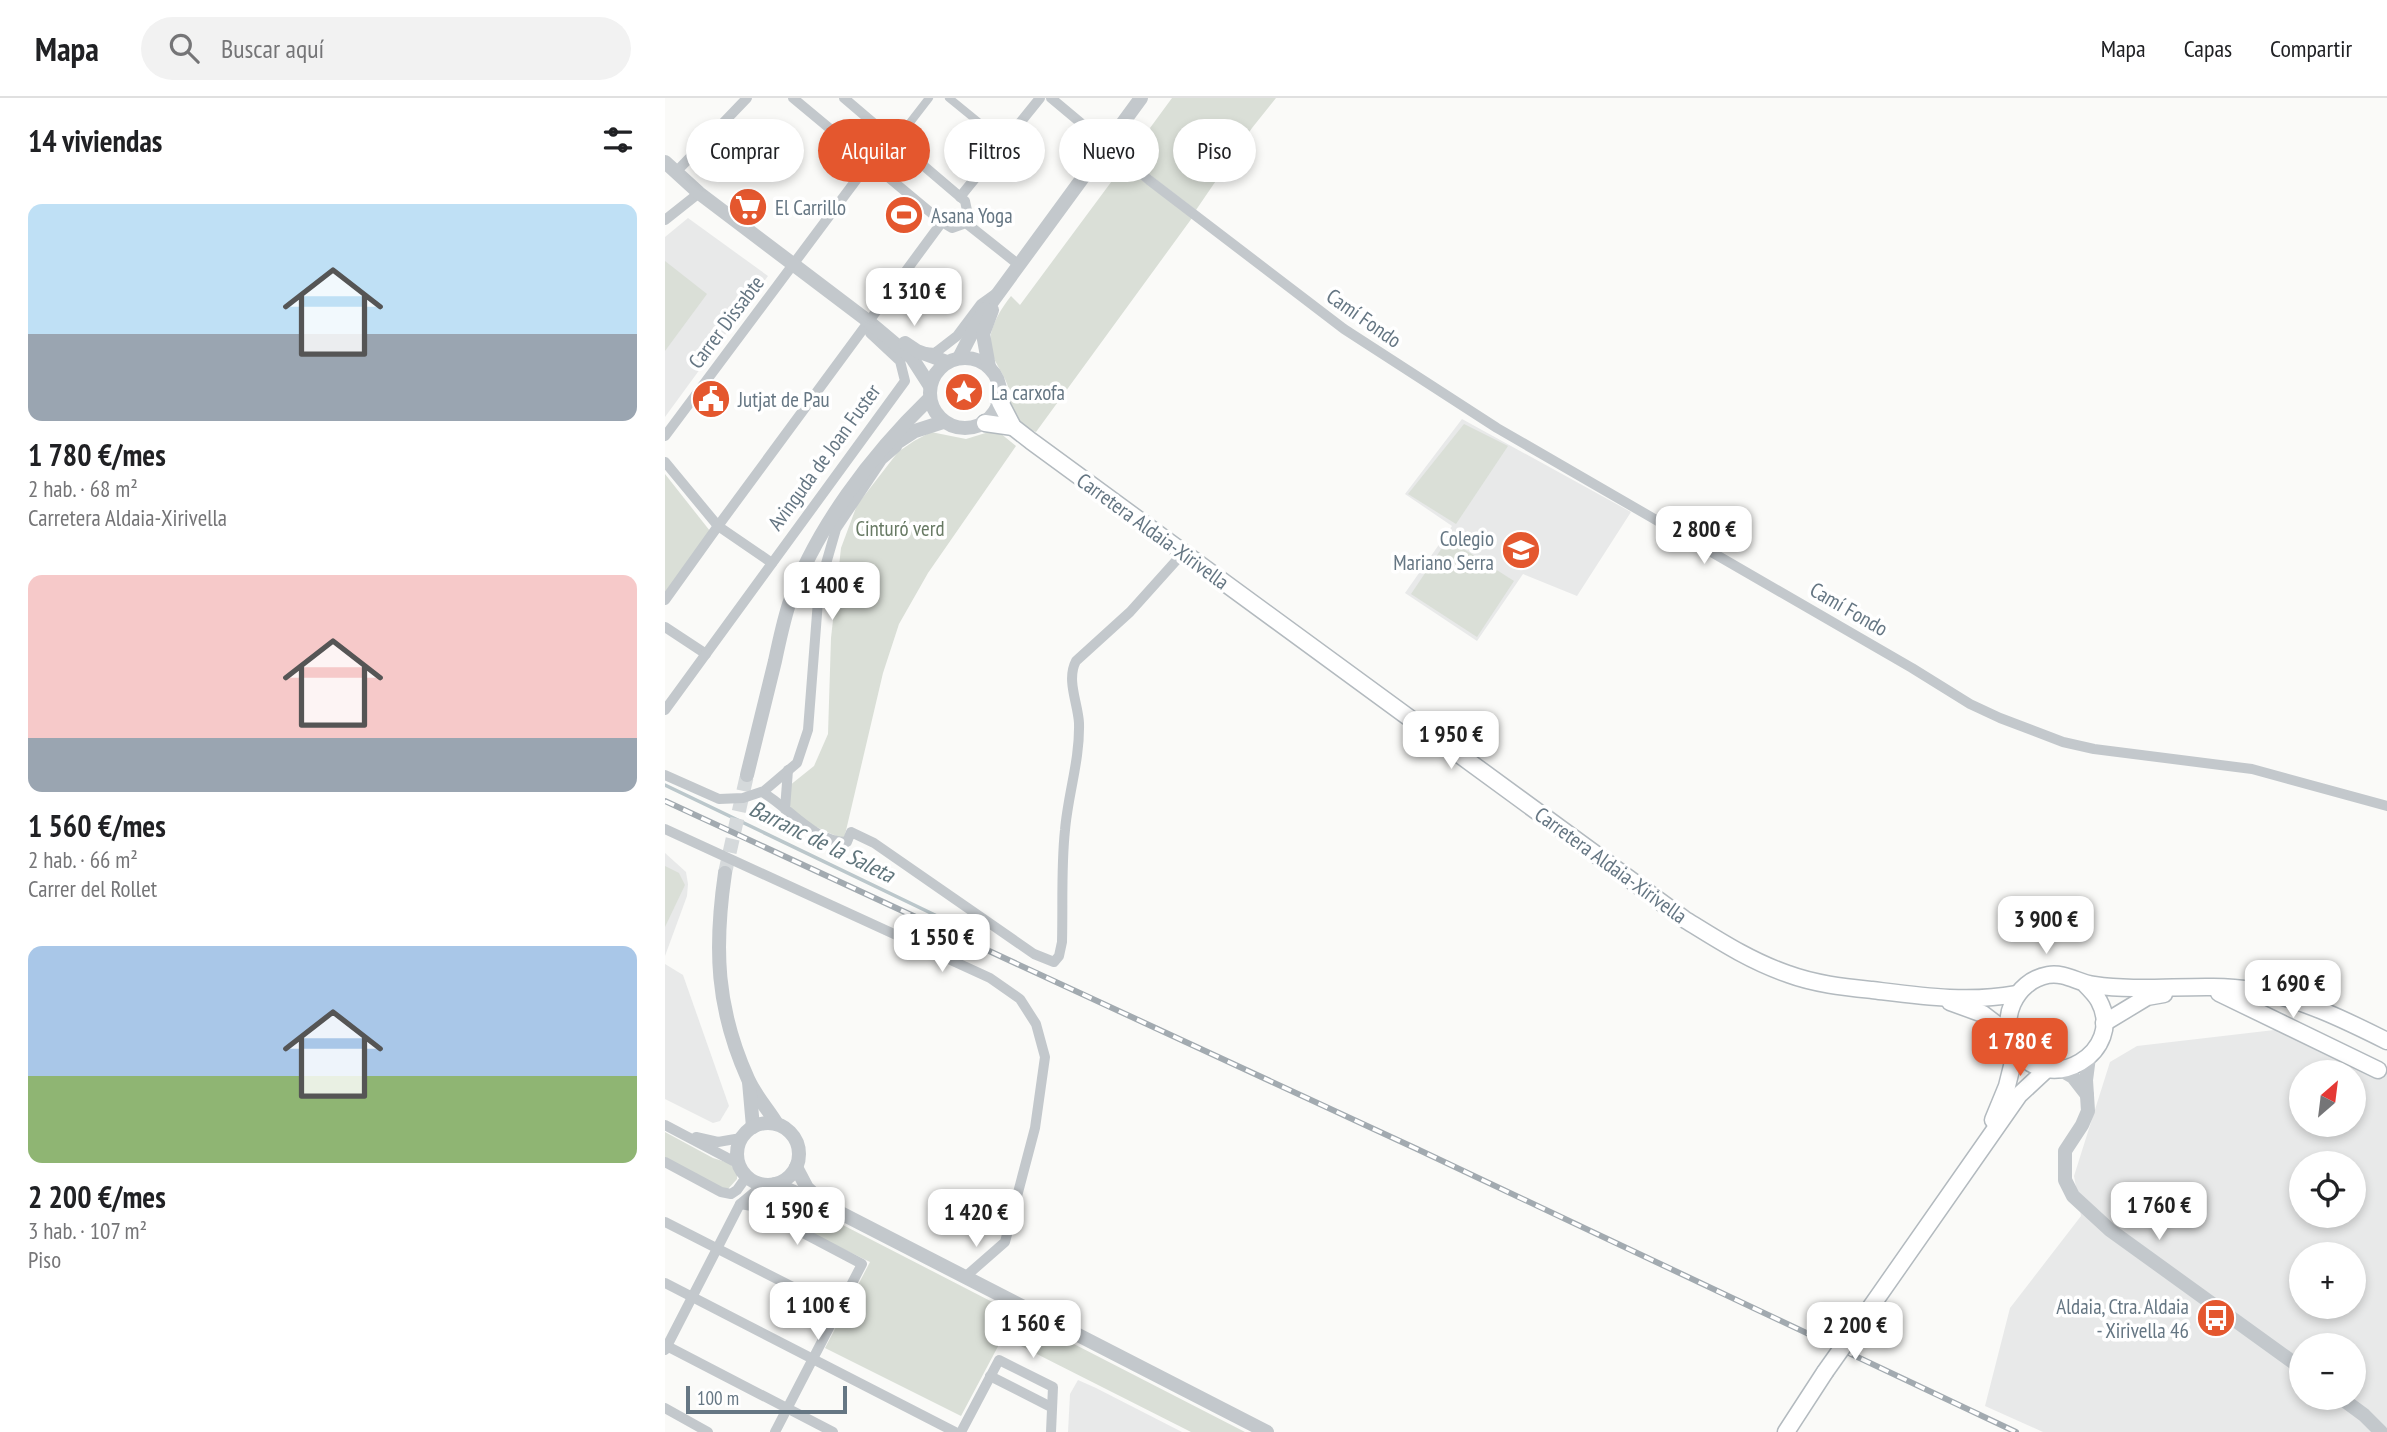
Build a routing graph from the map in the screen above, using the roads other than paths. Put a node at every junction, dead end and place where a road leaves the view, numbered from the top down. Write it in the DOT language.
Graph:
graph roads {
  1 [pos="747,98"];
  2 [pos="843,98"];
  3 [pos="929,98"];
  4 [pos="949,98"];
  5 [pos="1040,98"];
  6 [pos="1051,98"];
  7 [pos="1141,98"];
  8 [pos="802,101"];
  9 [pos="822,119"];
  10 [pos="868,119"];
  11 [pos="910,119"];
  12 [pos="975,119"];
  13 [pos="1022,119"];
  14 [pos="1076,119"];
  15 [pos="1126,119"];
  16 [pos="665,162"];
  17 [pos="930,171"];
  18 [pos="676,172"];
  19 [pos="855,182"];
  20 [pos="894,182"];
  21 [pos="972,182"];
  22 [pos="1080,182"];
  23 [pos="1152,182"];
  24 [pos="699,194"];
  25 [pos="960,197"];
  26 [pos="665,220"];
  27 [pos="941,222"];
  28 [pos="966,223"];
  29 [pos="793,265"];
  30 [pos="1019,265"];
  31 [pos="1000,291"];
  32 [pos="868,321"];
  33 [pos="918,351"];
  34 [pos="953,360"];
  35 [pos="989,366"];
  36 [pos="930,392"];
  37 [pos="1000,402"];
  38 [pos="943,422"];
  39 [pos="985,423"];
  40 [pos="1013,427"];
  41 [pos="915,431"];
  42 [pos="665,436"];
  43 [pos="874,460"];
  44 [pos="665,462"];
  45 [pos="840,470"];
  46 [pos="718,526"];
  47 [pos="1183,553"];
  48 [pos="772,563"];
  49 [pos="665,600"];
  50 [pos="665,626"];
  51 [pos="706,654"];
  52 [pos="665,710"];
  53 [pos="788,770"];
  54 [pos="665,775"];
  55 [pos="747,775"];
  56 [pos="762,792"];
  57 [pos="2387,806"];
  58 [pos="785,809"];
  59 [pos="665,829"];
  60 [pos="726,873"];
  61 [pos="2085,984"];
  62 [pos="2201,986"];
  63 [pos="2017,994"];
  64 [pos="1940,998"];
  65 [pos="2104,1023"];
  66 [pos="2009,1034"];
  67 [pos="2387,1041"];
  68 [pos="2016,1049"];
  69 [pos="2089,1057"];
  70 [pos="2054,1070"];
  71 [pos="2383,1072"];
  72 [pos="748,1081"];
  73 [pos="2087,1095"];
  74 [pos="777,1124"];
  75 [pos="665,1125"];
  76 [pos="753,1127"];
  77 [pos="683,1134"];
  78 [pos="741,1138"];
  79 [pos="1983,1144"];
  80 [pos="665,1162"];
  81 [pos="796,1167"];
  82 [pos="743,1170"];
  83 [pos="769,1184"];
  84 [pos="740,1205"];
  85 [pos="825,1205"];
  86 [pos="665,1222"];
  87 [pos="717,1249"];
  88 [pos="965,1277"];
  89 [pos="665,1283"];
  90 [pos="692,1297"];
  91 [pos="838,1310"];
  92 [pos="666,1347"];
  93 [pos="813,1358"];
  94 [pos="2289,1359"];
  95 [pos="990,1376"];
  96 [pos="1051,1407"];
  97 [pos="665,1408"];
  98 [pos="787,1408"];
  99 [pos="2350,1410"];
  100 [pos="2357,1410"];
  101 [pos="708,1432"];
  102 [pos="775,1432"];
  103 [pos="834,1432"];
  104 [pos="955,1432"];
  105 [pos="961,1432"];
  106 [pos="1051,1432"];
  107 [pos="1267,1432"];
  108 [pos="1786,1432"];
  109 [pos="2369,1432"];
  110 [pos="2381,1432"];
  1 -- 18 [label="street"];
  2 -- 10 [label="street"];
  3 -- 11 [label="street"];
  4 -- 12 [label="street"];
  5 -- 13 [label="street"];
  6 -- 14 [label="street, Camí Fondo"];
  7 -- 15 [label="street"];
  8 -- 9 [label="street"];
  16 -- 18 [label="street"];
  17 -- 25 [label="street"];
  18 -- 24 [label="street"];
  19 -- 29 [label="street, Carrer Dissabte"];
  20 -- 27 [label="street"];
  21 -- 25 [label="street"];
  22 -- 30 [label="street"];
  23 -- 57 [label="street, Camí Fondo"];
  24 -- 26 [label="street"];
  24 -- 29 [label="street"];
  25 -- 28 [label="street"];
  27 -- 28 [label="street"];
  27 -- 32 [label="street"];
  28 -- 30 [label="street"];
  29 -- 32 [label="street"];
  29 -- 42 [label="street, Carrer Dissabte"];
  30 -- 31 [label="street"];
  31 -- 33 [label="street"];
  31 -- 34 [label="street"];
  31 -- 35 [label="street"];
  32 -- 33 [label="street"];
  32 -- 36 [label="street"];
  32 -- 45 [label="street, Avinguda de Joan Fuster"];
  32 -- 46 [label="street"];
  33 -- 34 [label="street"];
  34 -- 35 [label="street"];
  34 -- 36 [label="street"];
  35 -- 37 [label="street"];
  36 -- 38 [label="street"];
  36 -- 43 [label="street"];
  37 -- 39 [label="street"];
  37 -- 40 [label="main road, Carretera Aldaia-Xirivella"];
  38 -- 39 [label="street"];
  38 -- 41 [label="street"];
  39 -- 40 [label="main road, Carretera Aldaia-Xirivella"];
  40 -- 47 [label="main road, Carretera Aldaia-Xirivella"];
  41 -- 43 [label="street"];
  41 -- 53 [label="street"];
  43 -- 45 [label="street"];
  43 -- 55 [label="street"];
  44 -- 46 [label="street"];
  45 -- 48 [label="street, Avinguda de Joan Fuster"];
  46 -- 48 [label="street"];
  46 -- 49 [label="street"];
  47 -- 58 [label="street"];
  47 -- 64 [label="main road, Carretera Aldaia-Xirivella"];
  48 -- 51 [label="street, Avinguda de Joan Fuster"];
  50 -- 51 [label="street"];
  51 -- 52 [label="street, Avinguda de Joan Fuster"];
  53 -- 56 [label="street"];
  53 -- 58 [label="street"];
  54 -- 56 [label="street"];
  56 -- 58 [label="street"];
  59 -- 88 [label="street"];
  60 -- 72 [label="street"];
  61 -- 62 [label="main road"];
  61 -- 63 [label="main road"];
  61 -- 65 [label="main road"];
  62 -- 65 [label="main road"];
  62 -- 67 [label="main road"];
  62 -- 71 [label="main road"];
  63 -- 64 [label="main road, Carretera Aldaia-Xirivella"];
  63 -- 66 [label="main road"];
  64 -- 66 [label="main road, Carretera Aldaia-Xirivella"];
  65 -- 69 [label="main road"];
  66 -- 68 [label="main road"];
  68 -- 70 [label="main road"];
  68 -- 79 [label="main road"];
  69 -- 70 [label="main road"];
  69 -- 73 [label="street"];
  70 -- 73 [label="street"];
  70 -- 79 [label="main road"];
  72 -- 74 [label="street"];
  72 -- 76 [label="street"];
  73 -- 94 [label="street"];
  74 -- 76 [label="street"];
  74 -- 81 [label="street"];
  75 -- 77 [label="street"];
  76 -- 78 [label="street"];
  77 -- 78 [label="street"];
  77 -- 82 [label="street"];
  78 -- 82 [label="street"];
  79 -- 108 [label="main road, bridge"];
  80 -- 82 [label="street"];
  81 -- 83 [label="street"];
  81 -- 85 [label="street"];
  82 -- 83 [label="street"];
  83 -- 84 [label="street"];
  83 -- 85 [label="street"];
  84 -- 87 [label="street"];
  84 -- 91 [label="street"];
  85 -- 88 [label="street"];
  86 -- 87 [label="street"];
  87 -- 90 [label="street"];
  87 -- 91 [label="street"];
  88 -- 107 [label="street"];
  89 -- 90 [label="street"];
  90 -- 92 [label="street"];
  90 -- 93 [label="street"];
  91 -- 93 [label="street"];
  92 -- 98 [label="street"];
  93 -- 98 [label="street"];
  93 -- 104 [label="street"];
  95 -- 96 [label="street"];
  95 -- 96 [label="street"];
  95 -- 105 [label="street"];
  96 -- 106 [label="street"];
  97 -- 101 [label="street"];
  98 -- 102 [label="street"];
  98 -- 103 [label="street"];
  99 -- 109 [label="street"];
  100 -- 110 [label="street"];
}
